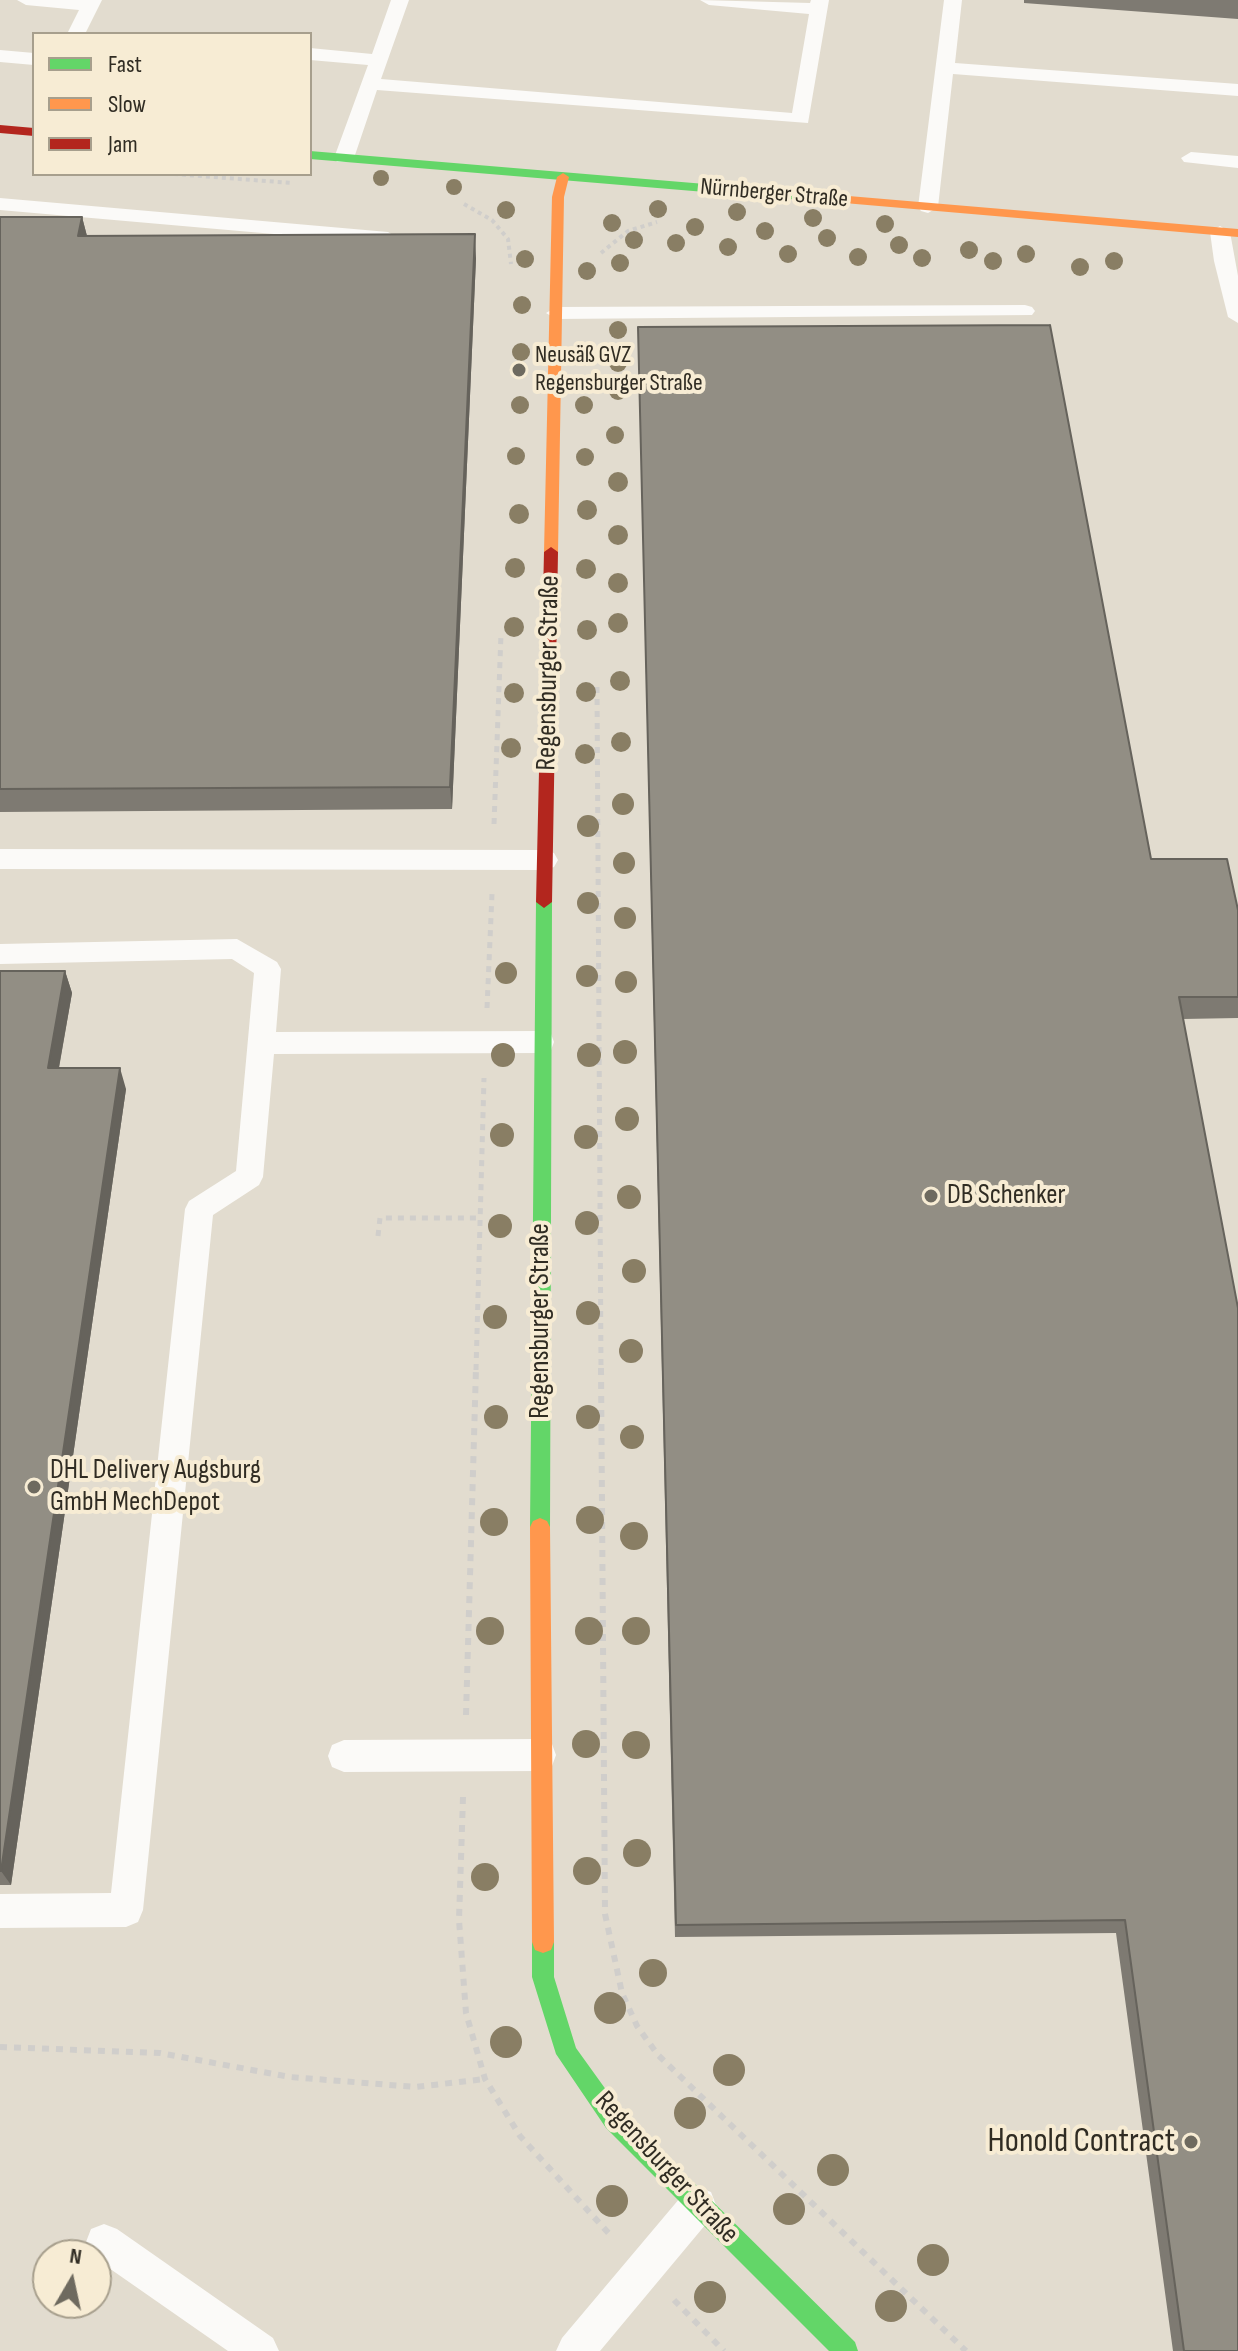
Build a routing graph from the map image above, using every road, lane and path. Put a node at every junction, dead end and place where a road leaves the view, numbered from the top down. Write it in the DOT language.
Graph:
graph roads {
  1 [pos="26,0"];
  2 [pos="400,0"];
  3 [pos="709,0"];
  4 [pos="953,0"];
  5 [pos="91,3"];
  6 [pos="819,4"];
  7 [pos="80,32"];
  8 [pos="312,54"];
  9 [pos="0,56"];
  10 [pos="32,59"];
  11 [pos="379,60"];
  12 [pos="947,68"];
  13 [pos="370,84"];
  14 [pos="1238,90"];
  15 [pos="32,128"];
  16 [pos="0,129"];
  17 [pos="312,155"];
  18 [pos="344,158"];
  19 [pos="1191,158"];
  20 [pos="1238,162"];
  21 [pos="201,176"];
  22 [pos="563,177"];
  23 [pos="295,183"];
  24 [pos="459,201"];
  25 [pos="0,204"];
  26 [pos="928,207"];
  27 [pos="662,221"];
  28 [pos="1229,233"];
  29 [pos="388,238"];
  30 [pos="513,275"];
  31 [pos="1025,311"];
  32 [pos="556,313"];
  33 [pos="598,313"];
  34 [pos="1238,317"];
  35 [pos="501,623"];
  36 [pos="597,678"];
  37 [pos="0,859"];
  38 [pos="493,860"];
  39 [pos="545,860"];
  40 [pos="0,954"];
  41 [pos="485,1042"];
  42 [pos="541,1042"];
  43 [pos="262,1043"];
  44 [pos="480,1218"];
  45 [pos="378,1236"];
  46 [pos="464,1755"];
  47 [pos="540,1755"];
  48 [pos="344,1756"];
  49 [pos="0,1911"];
  50 [pos="0,2047"];
  51 [pos="485,2079"];
  52 [pos="698,2205"];
  53 [pos="112,2248"];
  54 [pos="644,2270"];
  55 [pos="260,2351"];
  56 [pos="575,2351"];
  57 [pos="724,2351"];
  58 [pos="846,2351"];
  59 [pos="966,2351"];
  1 -- 5 [label="lane"];
  2 -- 11 [label="lane"];
  3 -- 6 [label="lane"];
  4 -- 12 [label="lane"];
  5 -- 7 [label="lane"];
  6 -- 13 [label="lane"];
  8 -- 11 [label="lane"];
  9 -- 10 [label="lane"];
  11 -- 13 [label="lane"];
  12 -- 14 [label="lane"];
  12 -- 26 [label="lane"];
  13 -- 18 [label="lane"];
  15 -- 16 [label="street"];
  17 -- 18 [label="street, Nürnberger Straße"];
  18 -- 22 [label="street, Nürnberger Straße"];
  19 -- 20 [label="lane"];
  21 -- 23 [label="path"];
  22 -- 26 [label="street, Nürnberger Straße"];
  22 -- 32 [label="street, Regensburger Straße"];
  24 -- 30 [label="path"];
  25 -- 29 [label="lane"];
  26 -- 28 [label="street, Nürnberger Straße"];
  27 -- 33 [label="path"];
  28 -- 34 [label="lane"];
  31 -- 33 [label="lane"];
  32 -- 33 [label="lane"];
  32 -- 39 [label="street, Regensburger Straße"];
  35 -- 38 [label="path"];
  36 -- 59 [label="path"];
  37 -- 38 [label="lane"];
  38 -- 39 [label="lane"];
  38 -- 41 [label="path"];
  39 -- 42 [label="street, Regensburger Straße"];
  40 -- 43 [label="lane"];
  41 -- 42 [label="lane"];
  41 -- 43 [label="lane"];
  41 -- 44 [label="path"];
  42 -- 47 [label="street, Regensburger Straße"];
  43 -- 49 [label="lane"];
  44 -- 45 [label="path"];
  44 -- 46 [label="path"];
  46 -- 47 [label="lane"];
  46 -- 48 [label="lane"];
  46 -- 51 [label="path"];
  47 -- 52 [label="street, Regensburger Straße"];
  50 -- 51 [label="path"];
  51 -- 54 [label="path"];
  52 -- 54 [label="lane"];
  52 -- 58 [label="street, Regensburger Straße"];
  53 -- 55 [label="lane"];
  54 -- 56 [label="lane"];
  54 -- 57 [label="path"];
}
